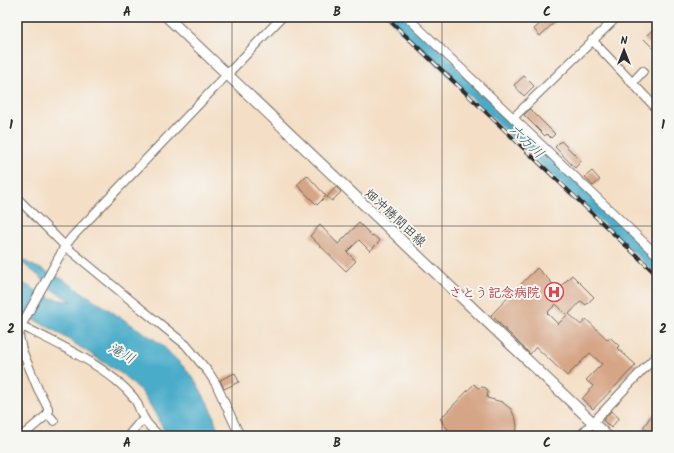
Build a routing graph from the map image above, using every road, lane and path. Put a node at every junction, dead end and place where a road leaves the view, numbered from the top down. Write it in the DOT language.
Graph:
graph roads {
  1 [pos="166,17"];
  2 [pos="282,17"];
  3 [pos="407,17"];
  4 [pos="617,17"];
  5 [pos="592,40"];
  6 [pos="643,72"];
  7 [pos="227,75"];
  8 [pos="632,83"];
  9 [pos="657,108"];
  10 [pos="514,118"];
  11 [pos="17,198"];
  12 [pos="65,246"];
  13 [pos="657,255"];
  14 [pos="19,325"];
  15 [pos="657,355"];
  16 [pos="48,414"];
  17 [pos="144,420"];
  18 [pos="54,421"];
  19 [pos="593,423"];
  20 [pos="22,436"];
  21 [pos="128,436"];
  22 [pos="159,436"];
  23 [pos="240,436"];
  24 [pos="580,436"];
  25 [pos="607,436"];
  1 -- 7 [label="main road, 畑沖勝間田線"];
  2 -- 7 [label="street"];
  3 -- 10 [label="street"];
  4 -- 5 [label="street"];
  5 -- 8 [label="street"];
  5 -- 10 [label="street"];
  6 -- 8 [label="street"];
  7 -- 12 [label="street"];
  7 -- 19 [label="main road, 畑沖勝間田線"];
  8 -- 9 [label="street"];
  10 -- 13 [label="street"];
  11 -- 12 [label="street"];
  12 -- 14 [label="street"];
  12 -- 23 [label="street"];
  14 -- 16 [label="street"];
  14 -- 17 [label="street"];
  15 -- 19 [label="street"];
  16 -- 18 [label="street"];
  16 -- 20 [label="street"];
  17 -- 21 [label="street"];
  17 -- 22 [label="street"];
  19 -- 24 [label="street"];
  19 -- 25 [label="main road, 畑沖勝間田線"];
}
